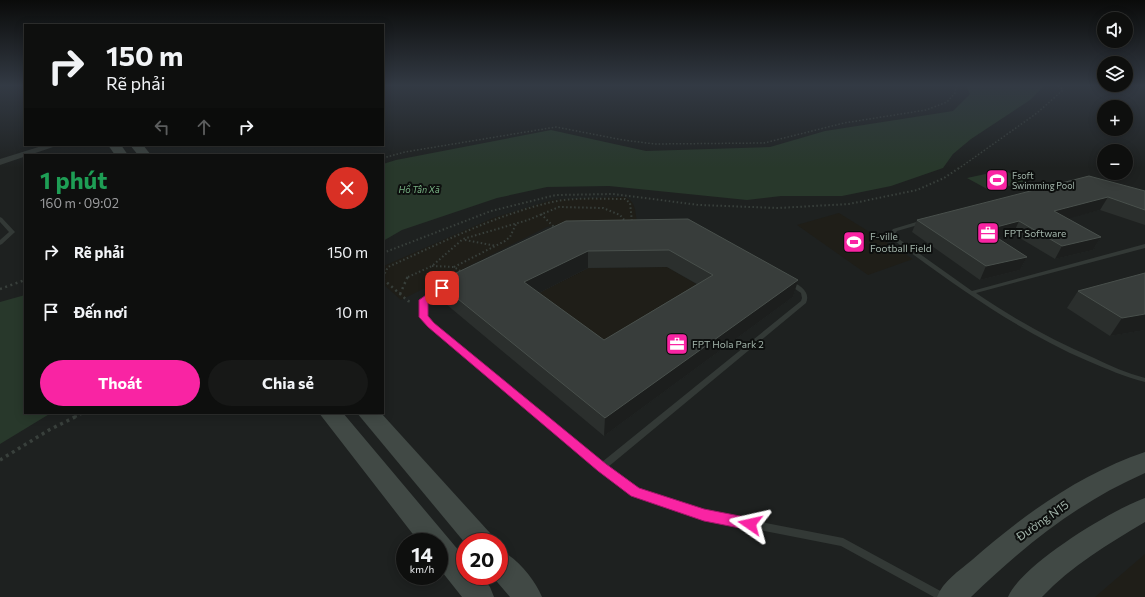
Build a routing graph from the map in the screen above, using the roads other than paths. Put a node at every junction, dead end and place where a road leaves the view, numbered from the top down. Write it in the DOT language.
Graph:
graph roads {
  1 [pos="31,146"];
  2 [pos="51,146"];
  3 [pos="115,146"];
  4 [pos="137,146"];
  5 [pos="24,154"];
  6 [pos="25,154"];
  7 [pos="121,154"];
  8 [pos="144,154"];
  9 [pos="0,155"];
  10 [pos="0,162"];
  11 [pos="0,219"];
  12 [pos="928,221"];
  13 [pos="0,243"];
  14 [pos="1145,246"];
  15 [pos="467,275"];
  16 [pos="783,279"];
  17 [pos="971,293"];
  18 [pos="1145,380"];
  19 [pos="331,414"];
  20 [pos="369,414"];
  21 [pos="1145,462"];
  22 [pos="602,467"];
  23 [pos="1145,509"];
  24 [pos="428,533"];
  25 [pos="473,533"];
  26 [pos="448,558"];
  27 [pos="508,574"];
  28 [pos="480,597"];
  29 [pos="528,597"];
  30 [pos="943,597"];
  31 [pos="951,597"];
  32 [pos="1022,597"];
  1 -- 9 [label="street"];
  2 -- 6 [label="street"];
  3 -- 7 [label="street"];
  4 -- 8 [label="street"];
  5 -- 10 [label="street"];
  11 -- 13 [label="lane"];
  12 -- 17 [label="lane"];
  14 -- 17 [label="lane"];
  15 -- 22 [label="lane"];
  16 -- 22 [label="lane"];
  17 -- 18 [label="lane"];
  19 -- 24 [label="street"];
  20 -- 25 [label="street"];
  21 -- 31 [label="street, Đường N15"];
  22 -- 30 [label="lane"];
  23 -- 32 [label="street"];
  26 -- 28 [label="street"];
  27 -- 29 [label="street"];
}
